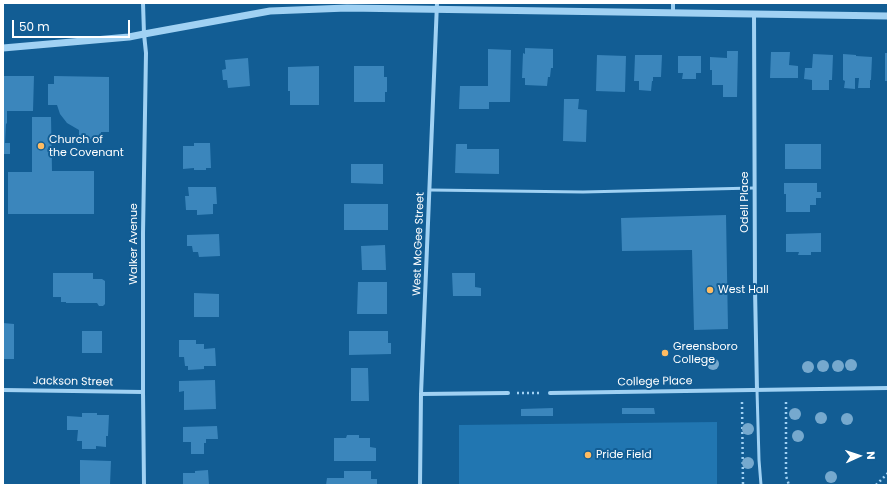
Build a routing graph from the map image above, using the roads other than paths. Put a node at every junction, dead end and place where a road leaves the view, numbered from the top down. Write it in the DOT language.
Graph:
graph roads {
  1 [pos="143,3"];
  2 [pos="673,3"];
  3 [pos="347,6"];
  4 [pos="437,6"];
  5 [pos="673,13"];
  6 [pos="754,13"];
  7 [pos="888,16"];
  8 [pos="144,34"];
  9 [pos="3,48"];
  10 [pos="754,188"];
  11 [pos="430,190"];
  12 [pos="888,388"];
  13 [pos="3,390"];
  14 [pos="757,390"];
  15 [pos="143,392"];
  16 [pos="508,393"];
  17 [pos="550,393"];
  18 [pos="421,394"];
  19 [pos="144,485"];
  20 [pos="420,485"];
  21 [pos="760,485"];
  1 -- 8 [label="street, Walker Avenue"];
  2 -- 5 [label="street"];
  3 -- 4 [label="street"];
  3 -- 8 [label="street"];
  4 -- 5 [label="street"];
  4 -- 11 [label="street, West McGee Street"];
  5 -- 6 [label="street"];
  6 -- 7 [label="street"];
  6 -- 10 [label="street, Odell Place"];
  8 -- 9 [label="street"];
  8 -- 15 [label="street, Walker Avenue"];
  10 -- 11 [label="lane"];
  10 -- 14 [label="street, Odell Place"];
  11 -- 18 [label="street, West McGee Street"];
  12 -- 14 [label="street, College Place"];
  13 -- 15 [label="street, Jackson Street"];
  14 -- 17 [label="street, College Place"];
  14 -- 21 [label="lane"];
  15 -- 19 [label="street, Walker Avenue"];
  16 -- 18 [label="street"];
  18 -- 20 [label="street, West McGee Street"];
}
